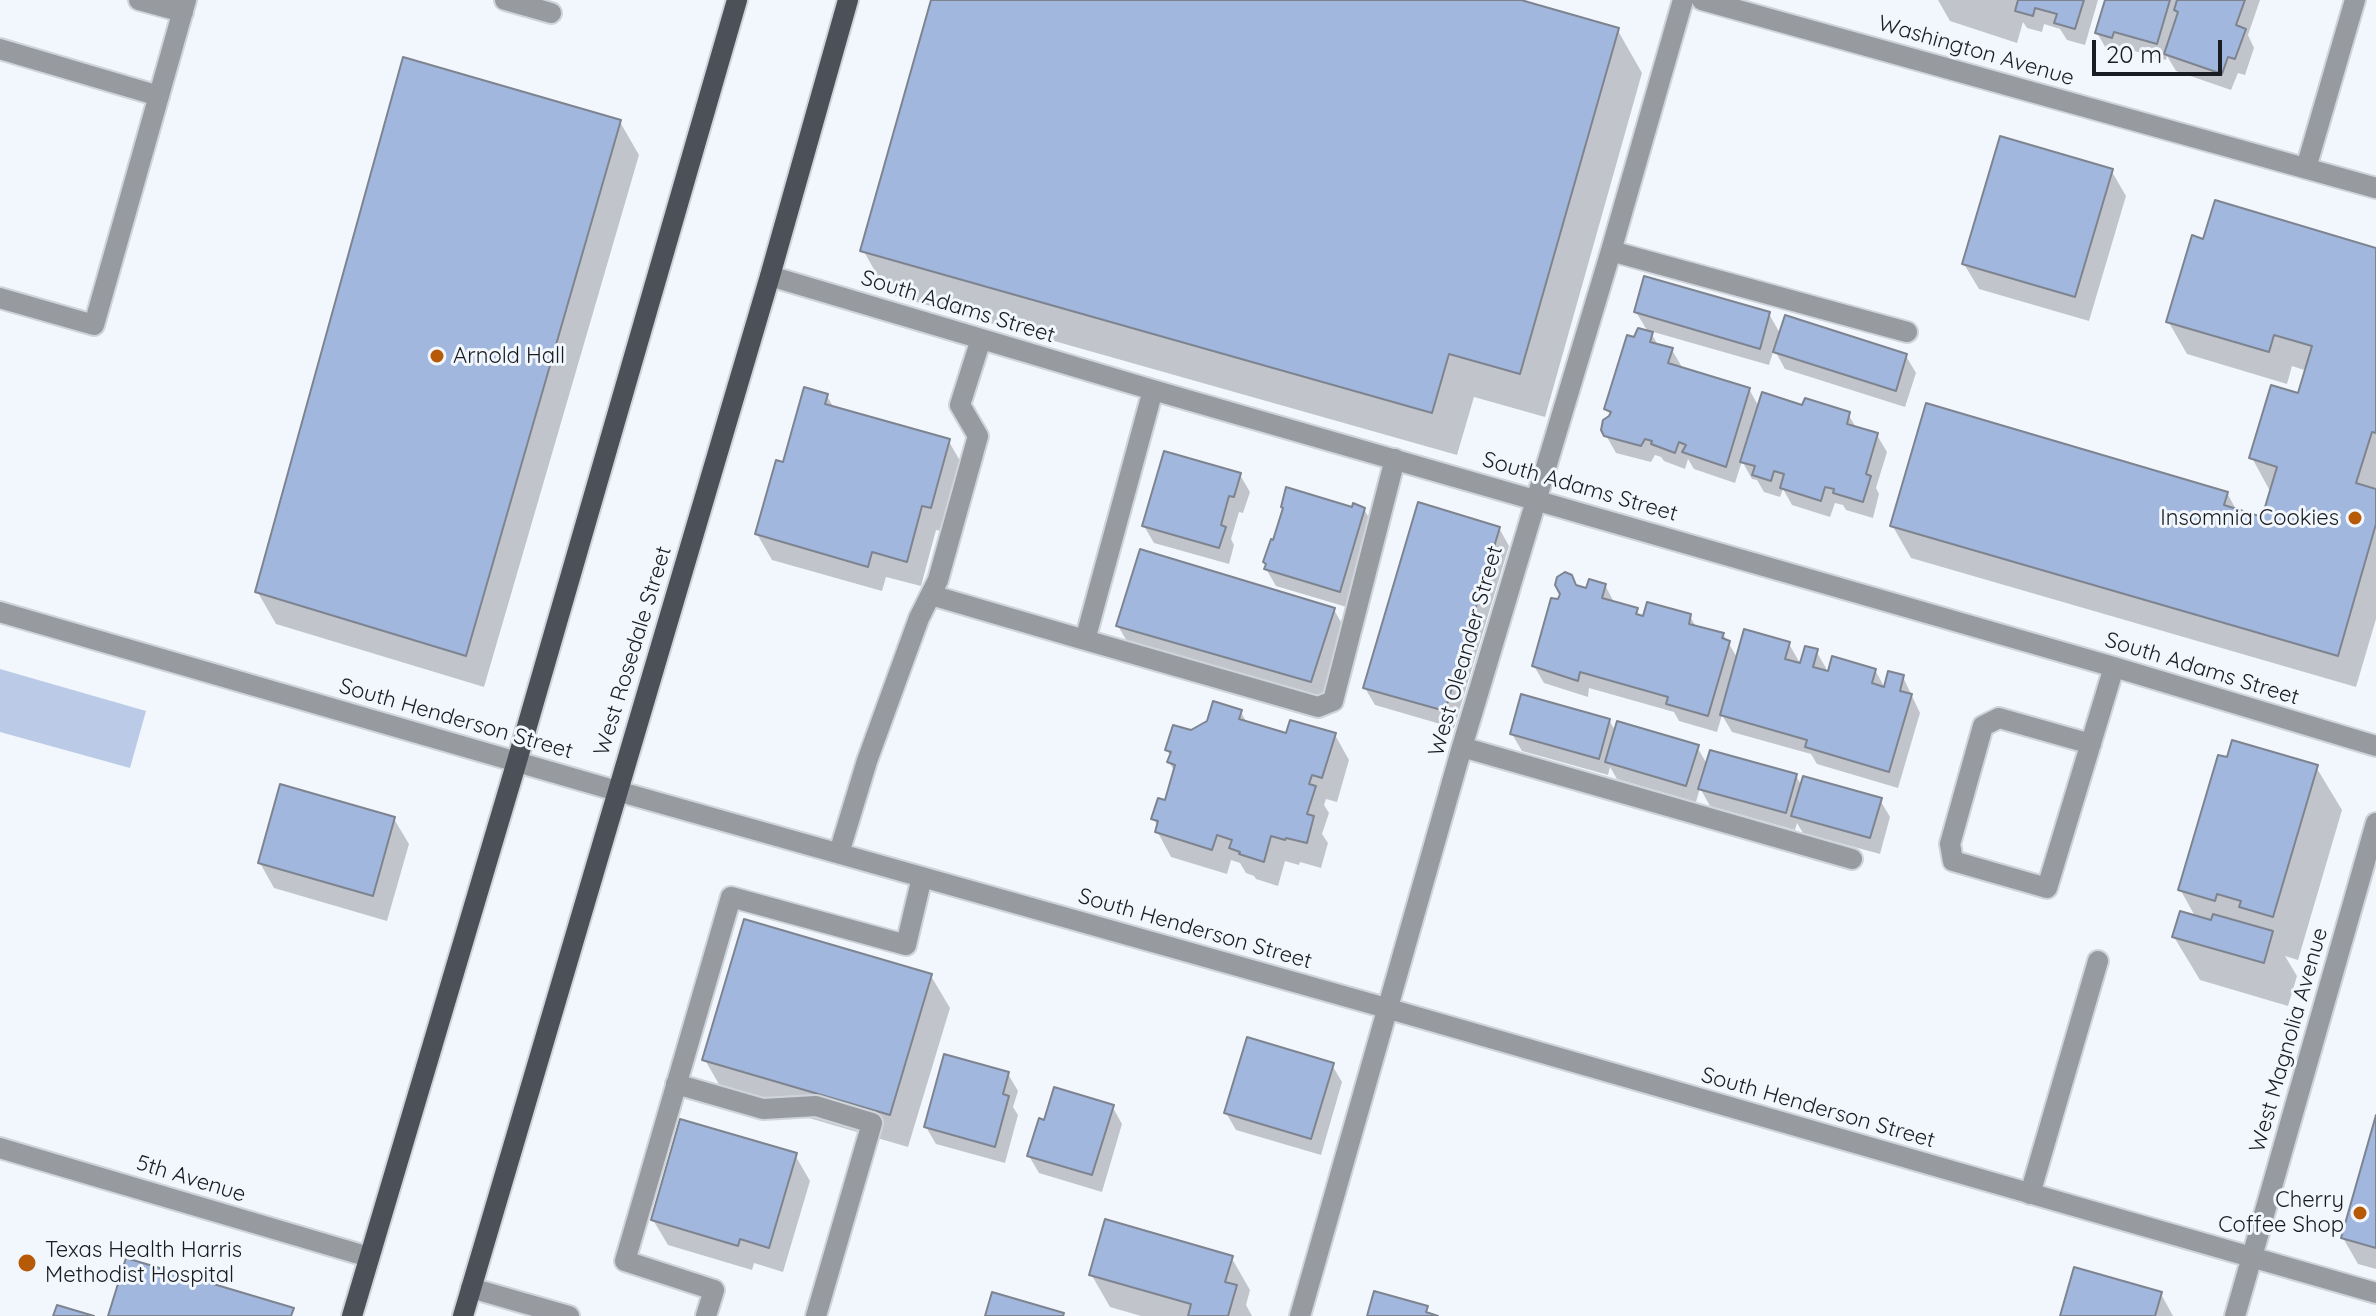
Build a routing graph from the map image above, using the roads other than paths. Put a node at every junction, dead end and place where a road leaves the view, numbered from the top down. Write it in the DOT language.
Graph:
graph roads {
  1 [pos="139,0"];
  2 [pos="505,0"];
  3 [pos="737,0"];
  4 [pos="848,0"];
  5 [pos="1683,0"];
  6 [pos="1702,0"];
  7 [pos="2355,0"];
  8 [pos="184,6"];
  9 [pos="551,13"];
  10 [pos="0,49"];
  11 [pos="159,96"];
  12 [pos="2306,168"];
  13 [pos="2376,188"];
  14 [pos="1611,251"];
  15 [pos="770,276"];
  16 [pos="0,298"];
  17 [pos="1907,332"];
  18 [pos="981,339"];
  19 [pos="1153,390"];
  20 [pos="1395,459"];
  21 [pos="1536,499"];
  22 [pos="931,595"];
  23 [pos="0,612"];
  24 [pos="1085,640"];
  25 [pos="2114,667"];
  26 [pos="2091,744"];
  27 [pos="2376,746"];
  28 [pos="1462,747"];
  29 [pos="517,761"];
  30 [pos="617,791"];
  31 [pos="2376,823"];
  32 [pos="839,853"];
  33 [pos="1852,859"];
  34 [pos="922,877"];
  35 [pos="2098,961"];
  36 [pos="1387,1009"];
  37 [pos="676,1084"];
  38 [pos="0,1148"];
  39 [pos="2030,1194"];
  40 [pos="369,1257"];
  41 [pos="2252,1257"];
  42 [pos="471,1288"];
  43 [pos="2376,1293"];
  44 [pos="352,1316"];
  45 [pos="463,1316"];
  46 [pos="569,1316"];
  47 [pos="706,1316"];
  48 [pos="816,1316"];
  49 [pos="1300,1316"];
  50 [pos="2235,1316"];
  1 -- 8 [label="street"];
  2 -- 9 [label="street"];
  3 -- 29 [label="main road"];
  4 -- 15 [label="main road, West Rosedale Street"];
  5 -- 14 [label="street, West Oleander Street"];
  6 -- 12 [label="street, Washington Avenue"];
  7 -- 12 [label="street"];
  8 -- 11 [label="street"];
  10 -- 11 [label="street"];
  11 -- 16 [label="street"];
  12 -- 13 [label="street, Washington Avenue"];
  14 -- 17 [label="street"];
  14 -- 21 [label="street, West Oleander Street"];
  15 -- 18 [label="street, South Adams Street"];
  15 -- 30 [label="main road, West Rosedale Street"];
  18 -- 19 [label="street, South Adams Street"];
  18 -- 22 [label="street"];
  19 -- 20 [label="street, South Adams Street"];
  19 -- 24 [label="street"];
  20 -- 21 [label="street, South Adams Street"];
  20 -- 24 [label="street"];
  21 -- 25 [label="street, South Adams Street"];
  21 -- 28 [label="street, West Oleander Street"];
  22 -- 24 [label="street"];
  22 -- 32 [label="street"];
  23 -- 29 [label="street, South Henderson Street"];
  25 -- 26 [label="street"];
  25 -- 27 [label="street, South Adams Street"];
  26 -- 26 [label="street"];
  28 -- 33 [label="street"];
  28 -- 36 [label="street, West Oleander Street"];
  29 -- 30 [label="street, South Henderson Street"];
  29 -- 40 [label="main road"];
  30 -- 32 [label="street, South Henderson Street"];
  30 -- 42 [label="main road, West Rosedale Street"];
  31 -- 41 [label="street, West Magnolia Avenue"];
  32 -- 34 [label="street, South Henderson Street"];
  34 -- 36 [label="street, South Henderson Street"];
  34 -- 37 [label="street"];
  35 -- 39 [label="street"];
  36 -- 39 [label="street, South Henderson Street"];
  36 -- 49 [label="street, West Oleander Street"];
  37 -- 47 [label="street"];
  37 -- 48 [label="street"];
  38 -- 40 [label="street, 5th Avenue"];
  39 -- 41 [label="street, South Henderson Street"];
  40 -- 44 [label="main road"];
  41 -- 43 [label="street, South Henderson Street"];
  41 -- 50 [label="street, West Magnolia Avenue"];
  42 -- 45 [label="main road, West Rosedale Street"];
  42 -- 46 [label="street"];
}
